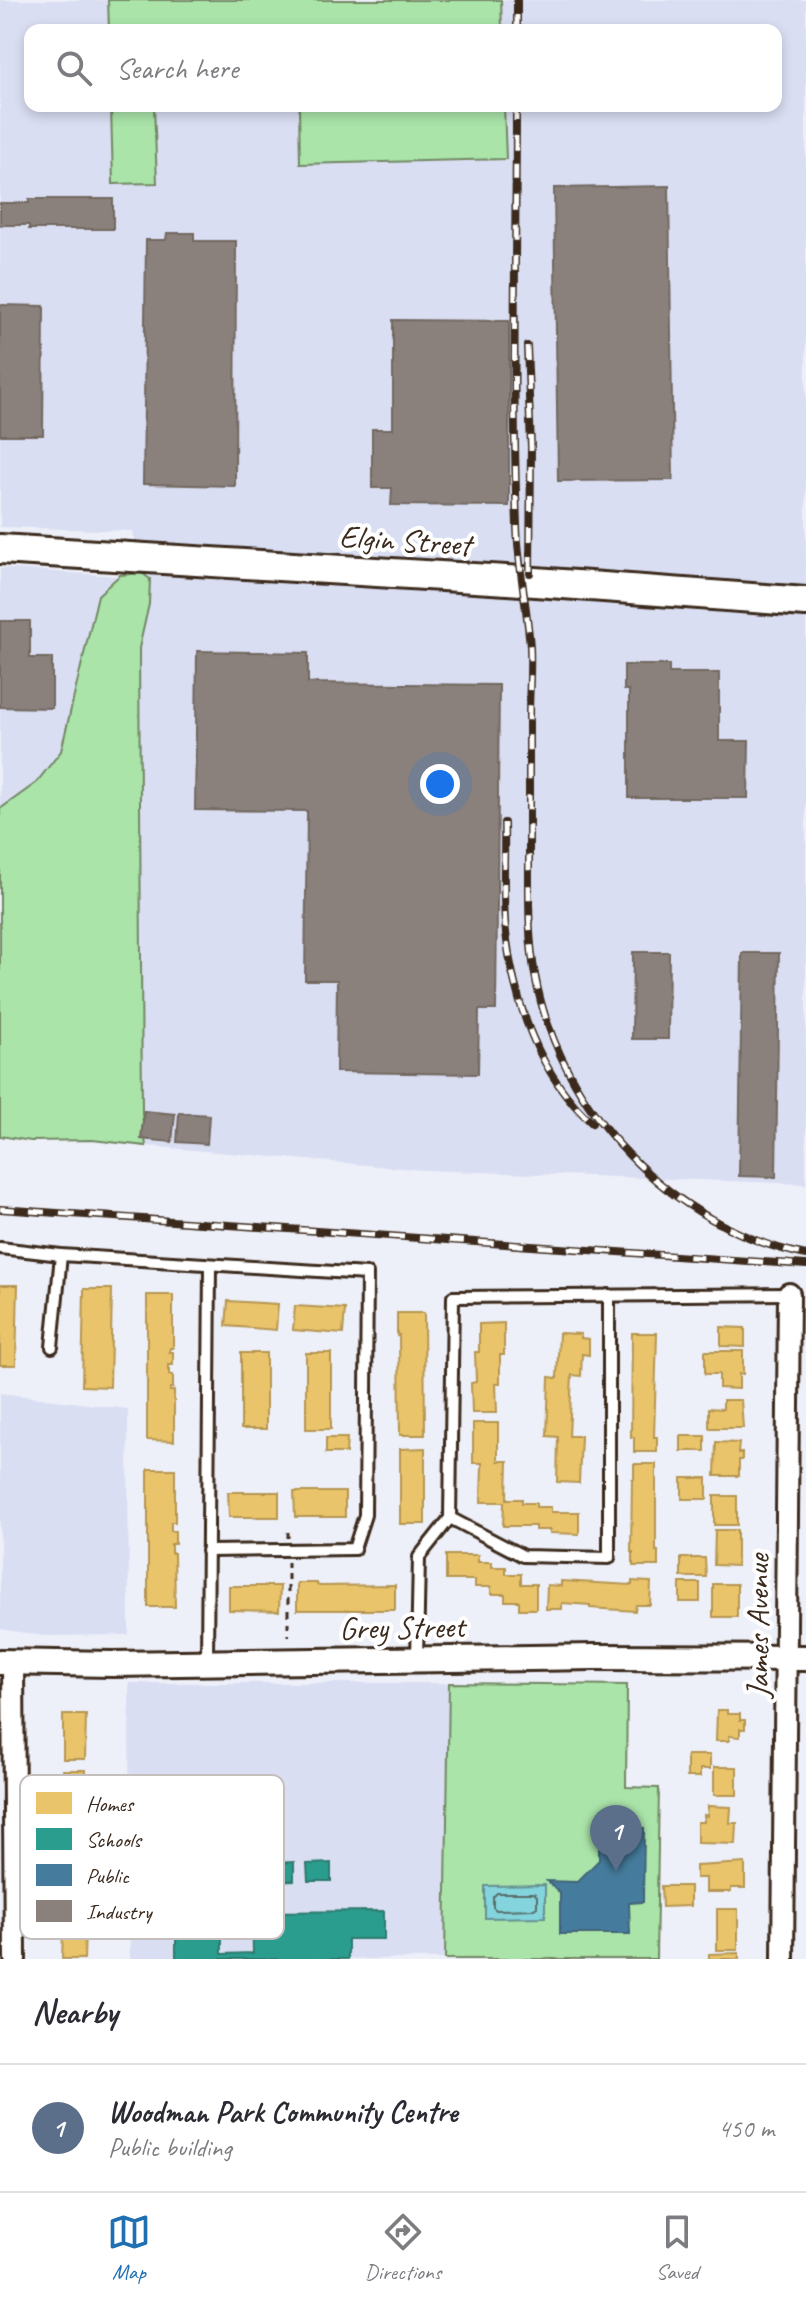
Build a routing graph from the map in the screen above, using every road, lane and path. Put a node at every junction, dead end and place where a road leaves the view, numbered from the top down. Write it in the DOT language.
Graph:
graph roads {
  1 [pos="0,549"];
  2 [pos="806,602"];
  3 [pos="0,1248"];
  4 [pos="61,1255"];
  5 [pos="210,1265"];
  6 [pos="789,1294"];
  7 [pos="609,1295"];
  8 [pos="52,1347"];
  9 [pos="450,1518"];
  10 [pos="288,1526"];
  11 [pos="207,1551"];
  12 [pos="288,1551"];
  13 [pos="288,1636"];
  14 [pos="796,1658"];
  15 [pos="417,1659"];
  16 [pos="6,1662"];
  17 [pos="207,1662"];
  18 [pos="15,1959"];
  19 [pos="783,1959"];
  1 -- 2 [label="main road, Elgin Street"];
  3 -- 4 [label="lane"];
  4 -- 5 [label="lane"];
  4 -- 8 [label="lane"];
  5 -- 11 [label="lane"];
  5 -- 12 [label="lane"];
  6 -- 7 [label="lane"];
  6 -- 14 [label="street, James Avenue"];
  7 -- 9 [label="lane"];
  7 -- 9 [label="lane"];
  9 -- 15 [label="lane"];
  10 -- 12 [label="path"];
  11 -- 12 [label="lane"];
  11 -- 17 [label="lane"];
  12 -- 13 [label="path"];
  14 -- 15 [label="street, Grey Street"];
  14 -- 19 [label="street, James Avenue"];
  15 -- 17 [label="street, Grey Street"];
  16 -- 17 [label="street, Grey Street"];
  16 -- 18 [label="street"];
}
